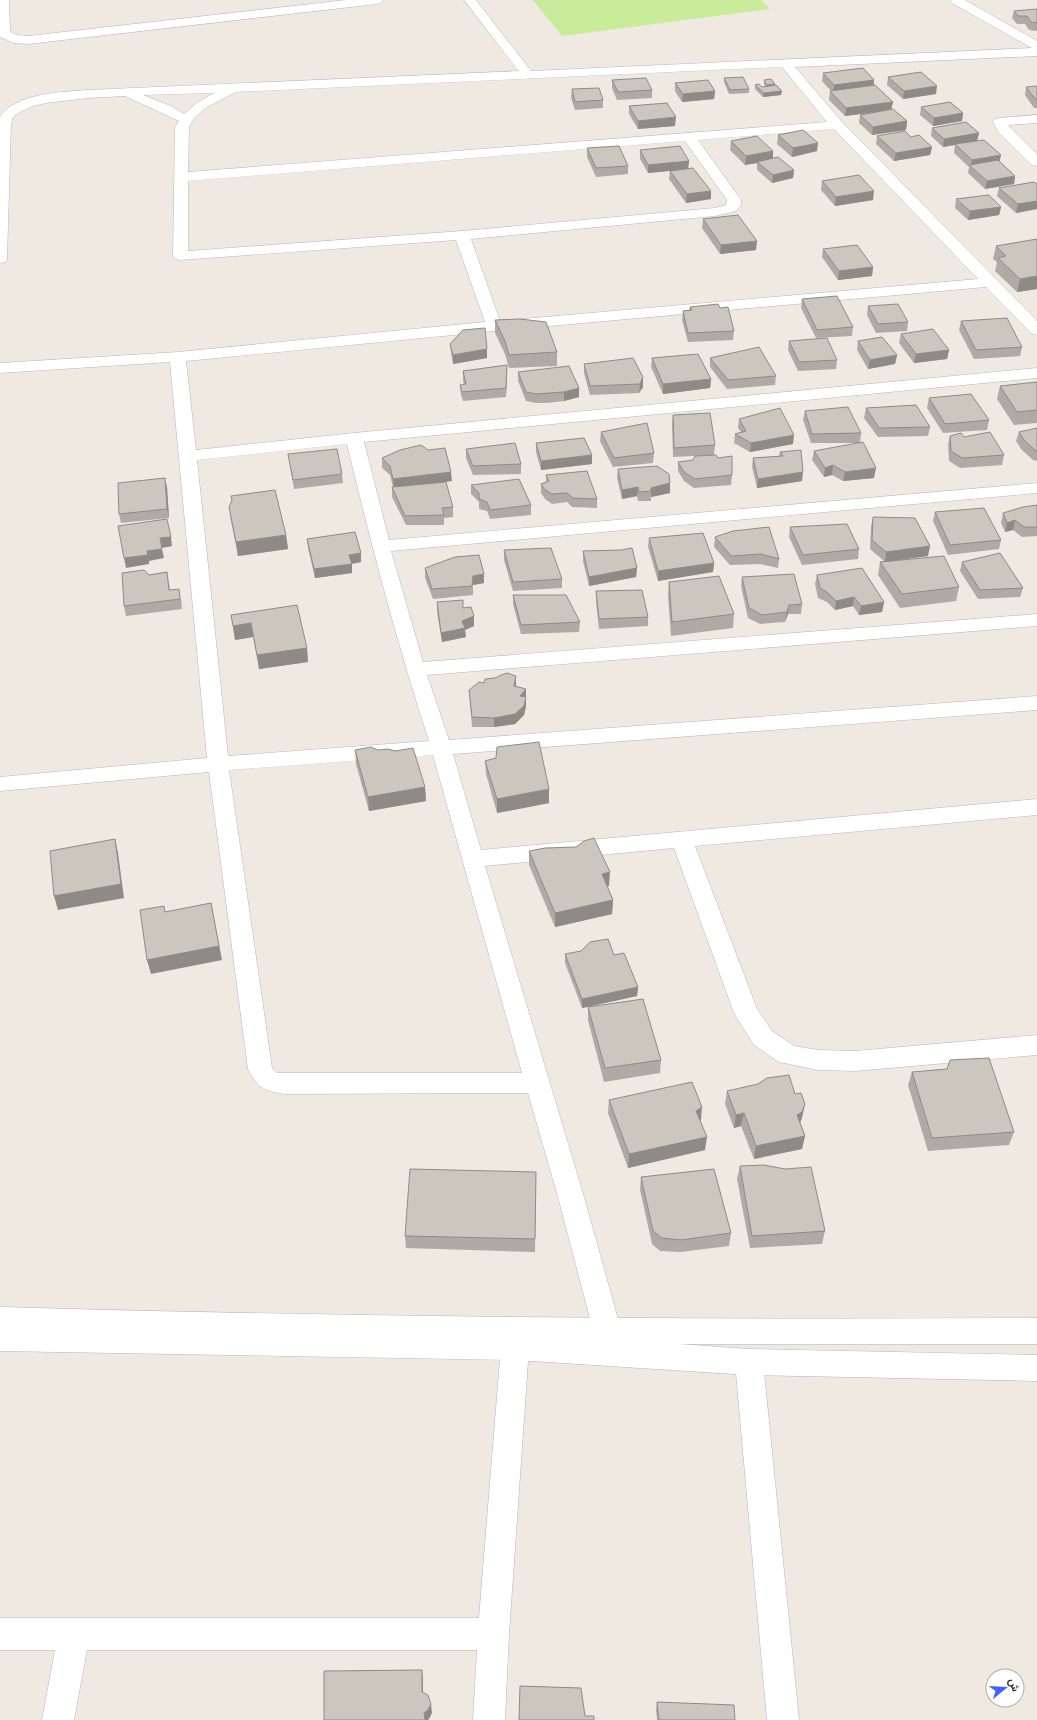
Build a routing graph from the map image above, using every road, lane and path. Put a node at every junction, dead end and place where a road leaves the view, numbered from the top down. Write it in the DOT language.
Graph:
graph roads {
  1 [pos="3,0"];
  2 [pos="377,0"];
  3 [pos="470,0"];
  4 [pos="956,0"];
  5 [pos="304,4"];
  6 [pos="1037,46"];
  7 [pos="1037,52"];
  8 [pos="785,63"];
  9 [pos="528,75"];
  10 [pos="237,88"];
  11 [pos="124,93"];
  12 [pos="1037,119"];
  13 [pos="186,120"];
  14 [pos="837,125"];
  15 [pos="688,136"];
  16 [pos="1037,162"];
  17 [pos="182,177"];
  18 [pos="1,206"];
  19 [pos="462,235"];
  20 [pos="0,259"];
  21 [pos="991,282"];
  22 [pos="494,326"];
  23 [pos="1037,330"];
  24 [pos="178,357"];
  25 [pos="0,368"];
  26 [pos="1037,373"];
  27 [pos="354,438"];
  28 [pos="188,456"];
  29 [pos="1037,488"];
  30 [pos="381,546"];
  31 [pos="1037,620"];
  32 [pos="415,669"];
  33 [pos="1037,703"];
  34 [pos="441,747"];
  35 [pos="218,764"];
  36 [pos="0,784"];
  37 [pos="1037,807"];
  38 [pos="682,840"];
  39 [pos="472,859"];
  40 [pos="1037,1046"];
  41 [pos="538,1083"];
  42 [pos="0,1319"];
  43 [pos="607,1330"];
  44 [pos="1037,1331"];
  45 [pos="0,1338"];
  46 [pos="515,1347"];
  47 [pos="748,1362"];
  48 [pos="1037,1368"];
  49 [pos="0,1634"];
  50 [pos="74,1634"];
  51 [pos="493,1634"];
  52 [pos="58,1720"];
  53 [pos="489,1720"];
  54 [pos="783,1720"];
  1 -- 5 [label="street"];
  2 -- 5 [label="street"];
  3 -- 9 [label="street"];
  4 -- 6 [label="street"];
  7 -- 8 [label="street"];
  8 -- 9 [label="street"];
  8 -- 14 [label="street"];
  9 -- 10 [label="street"];
  10 -- 11 [label="street"];
  10 -- 13 [label="street"];
  11 -- 13 [label="street"];
  11 -- 18 [label="street"];
  12 -- 16 [label="street"];
  13 -- 17 [label="street"];
  14 -- 15 [label="street"];
  14 -- 21 [label="street"];
  15 -- 17 [label="street"];
  15 -- 19 [label="street"];
  17 -- 19 [label="street"];
  18 -- 20 [label="street"];
  19 -- 22 [label="street"];
  21 -- 22 [label="street"];
  21 -- 23 [label="street"];
  22 -- 24 [label="street"];
  24 -- 25 [label="street"];
  24 -- 28 [label="street"];
  26 -- 27 [label="street"];
  27 -- 28 [label="street"];
  27 -- 30 [label="street"];
  28 -- 35 [label="street"];
  29 -- 30 [label="street"];
  30 -- 32 [label="street"];
  31 -- 32 [label="street"];
  32 -- 34 [label="street"];
  33 -- 34 [label="street"];
  34 -- 35 [label="street"];
  34 -- 39 [label="street"];
  35 -- 36 [label="street"];
  35 -- 41 [label="street"];
  37 -- 38 [label="street"];
  38 -- 39 [label="street"];
  38 -- 40 [label="street"];
  39 -- 41 [label="street"];
  41 -- 43 [label="street"];
  42 -- 43 [label="street"];
  43 -- 44 [label="street"];
  45 -- 46 [label="street"];
  46 -- 47 [label="street"];
  46 -- 51 [label="street"];
  47 -- 48 [label="street"];
  47 -- 54 [label="street"];
  49 -- 50 [label="street"];
  50 -- 51 [label="street"];
  50 -- 52 [label="street"];
  51 -- 53 [label="street"];
}
